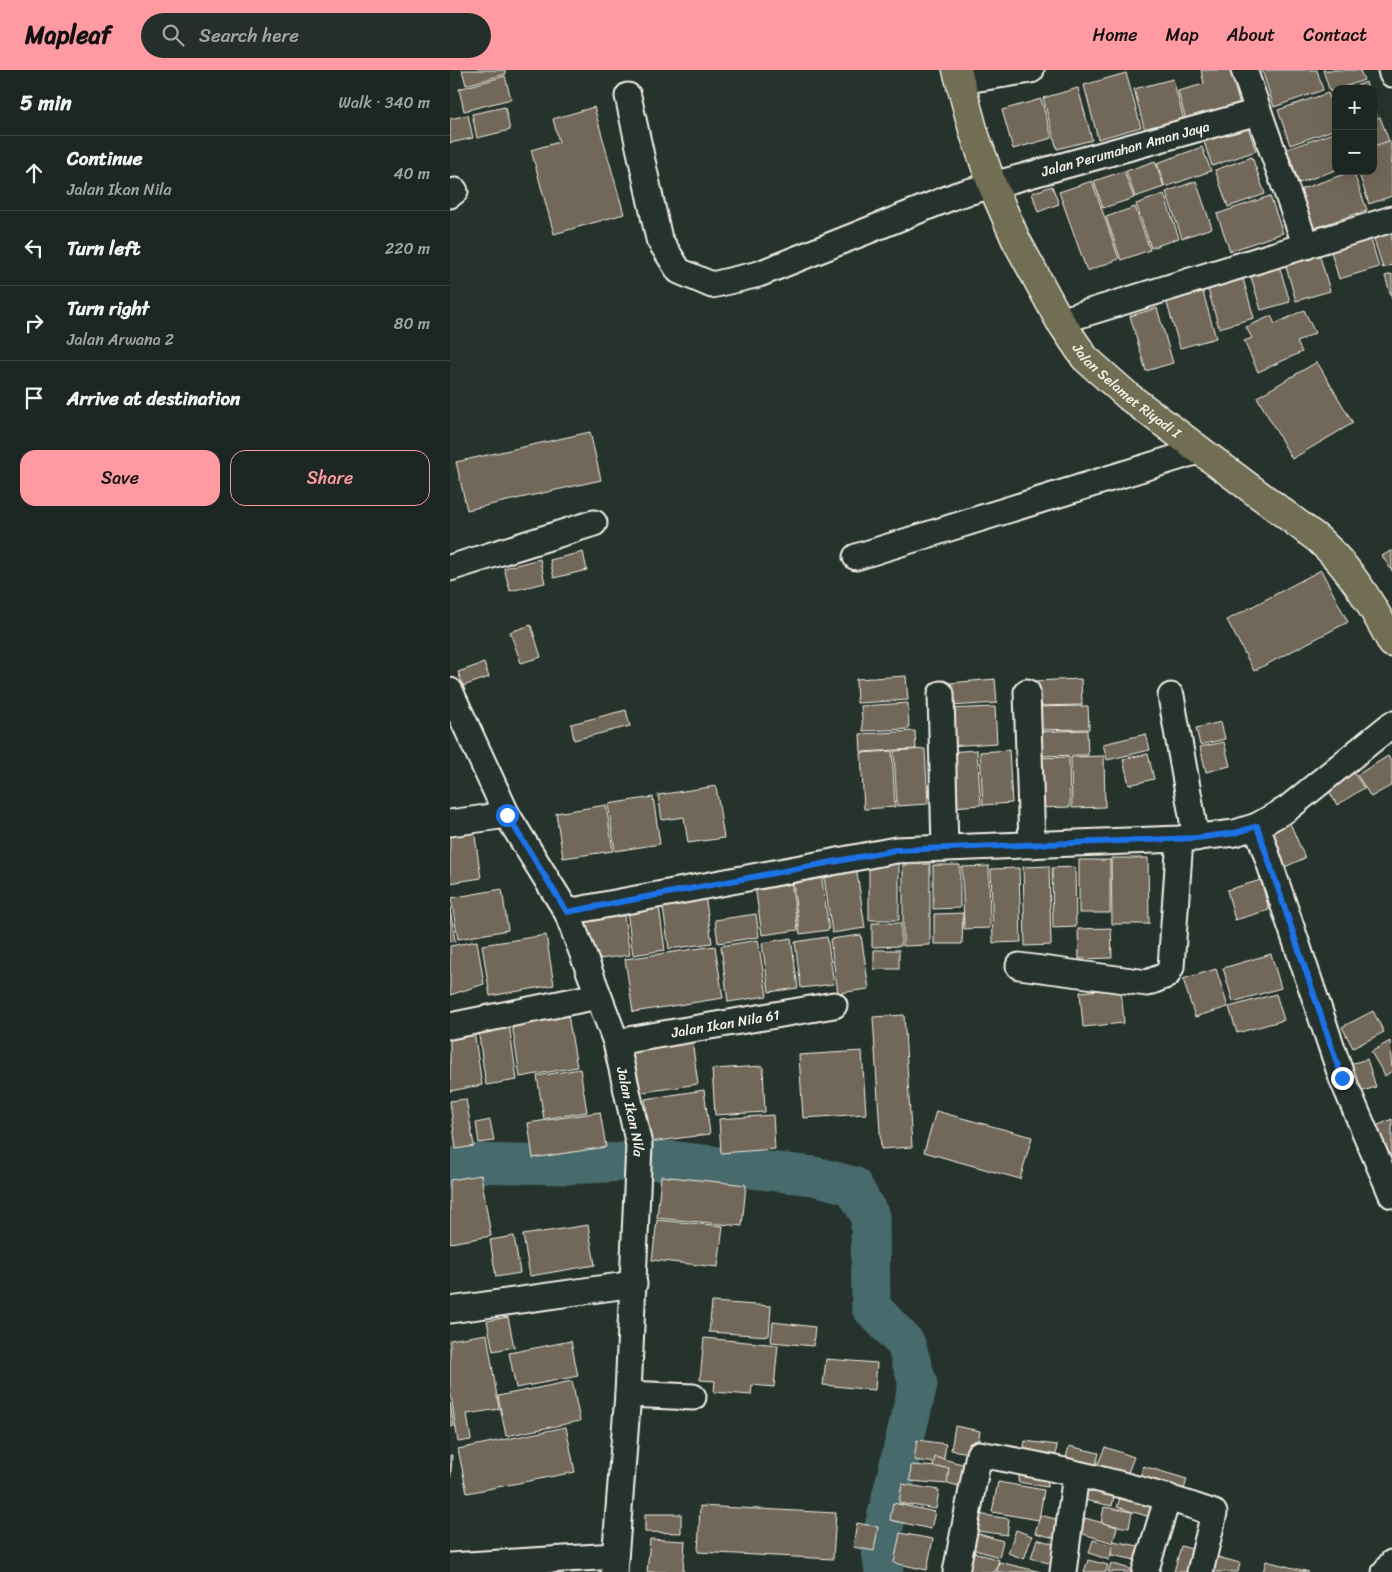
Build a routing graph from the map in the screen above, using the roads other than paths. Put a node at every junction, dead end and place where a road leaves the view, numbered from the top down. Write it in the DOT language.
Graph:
graph roads {
  1 [pos="1031,70"];
  2 [pos="1244,70"];
  3 [pos="1391,70"];
  4 [pos="1392,74"];
  5 [pos="958,75"];
  6 [pos="628,96"];
  7 [pos="1258,112"];
  8 [pos="993,187"];
  9 [pos="1392,219"];
  10 [pos="1306,246"];
  11 [pos="1060,320"];
  12 [pos="1198,451"];
  13 [pos="594,523"];
  14 [pos="856,557"];
  15 [pos="450,568"];
  16 [pos="1392,643"];
  17 [pos="450,691"];
  18 [pos="1027,692"];
  19 [pos="941,694"];
  20 [pos="1171,696"];
  21 [pos="1392,724"];
  22 [pos="507,815"];
  23 [pos="450,823"];
  24 [pos="1257,826"];
  25 [pos="1188,838"];
  26 [pos="1032,845"];
  27 [pos="945,848"];
  28 [pos="567,912"];
  29 [pos="1019,966"];
  30 [pos="598,996"];
  31 [pos="834,1005"];
  32 [pos="450,1026"];
  33 [pos="616,1042"];
  34 [pos="1392,1195"];
  35 [pos="634,1284"];
  36 [pos="450,1310"];
  37 [pos="628,1394"];
  38 [pos="693,1396"];
  39 [pos="1076,1474"];
  40 [pos="1168,1497"];
  41 [pos="1392,1563"];
  42 [pos="614,1564"];
  43 [pos="450,1566"];
  44 [pos="956,1572"];
  45 [pos="1063,1572"];
  46 [pos="1145,1572"];
  47 [pos="1200,1572"];
  48 [pos="1385,1572"];
  1 -- 5 [label="street"];
  2 -- 7 [label="street"];
  3 -- 4 [label="street"];
  5 -- 8 [label="main road, Jalan Selamet Riyadi I"];
  6 -- 8 [label="street, Jalan Perumahan Aman Jaya"];
  7 -- 8 [label="street, Jalan Perumahan Aman Jaya"];
  7 -- 10 [label="street"];
  8 -- 11 [label="main road, Jalan Selamet Riyadi I"];
  9 -- 10 [label="street"];
  10 -- 11 [label="street"];
  11 -- 12 [label="main road, Jalan Selamet Riyadi I"];
  12 -- 14 [label="street"];
  12 -- 16 [label="main road, Jalan Selamet Riyadi I"];
  13 -- 15 [label="street"];
  17 -- 22 [label="street, Jalan Ikan Nila"];
  18 -- 26 [label="street"];
  19 -- 27 [label="street"];
  20 -- 25 [label="street"];
  21 -- 24 [label="street"];
  22 -- 23 [label="street"];
  22 -- 28 [label="street, Jalan Ikan Nila"];
  24 -- 25 [label="street"];
  24 -- 34 [label="street"];
  25 -- 26 [label="street"];
  25 -- 29 [label="street"];
  26 -- 27 [label="street"];
  27 -- 28 [label="street"];
  28 -- 30 [label="street, Jalan Ikan Nila"];
  30 -- 32 [label="street"];
  30 -- 33 [label="street, Jalan Ikan Nila"];
  31 -- 33 [label="street, Jalan Ikan Nila 61"];
  33 -- 35 [label="street, Jalan Ikan Nila"];
  35 -- 36 [label="street"];
  35 -- 37 [label="street, Jalan Ikan Nila"];
  37 -- 38 [label="street"];
  37 -- 42 [label="street, Jalan Ikan Nila"];
  39 -- 40 [label="street"];
  39 -- 44 [label="street"];
  39 -- 45 [label="street"];
  40 -- 46 [label="street"];
  40 -- 47 [label="street"];
  41 -- 48 [label="street"];
  42 -- 43 [label="street"];
}
